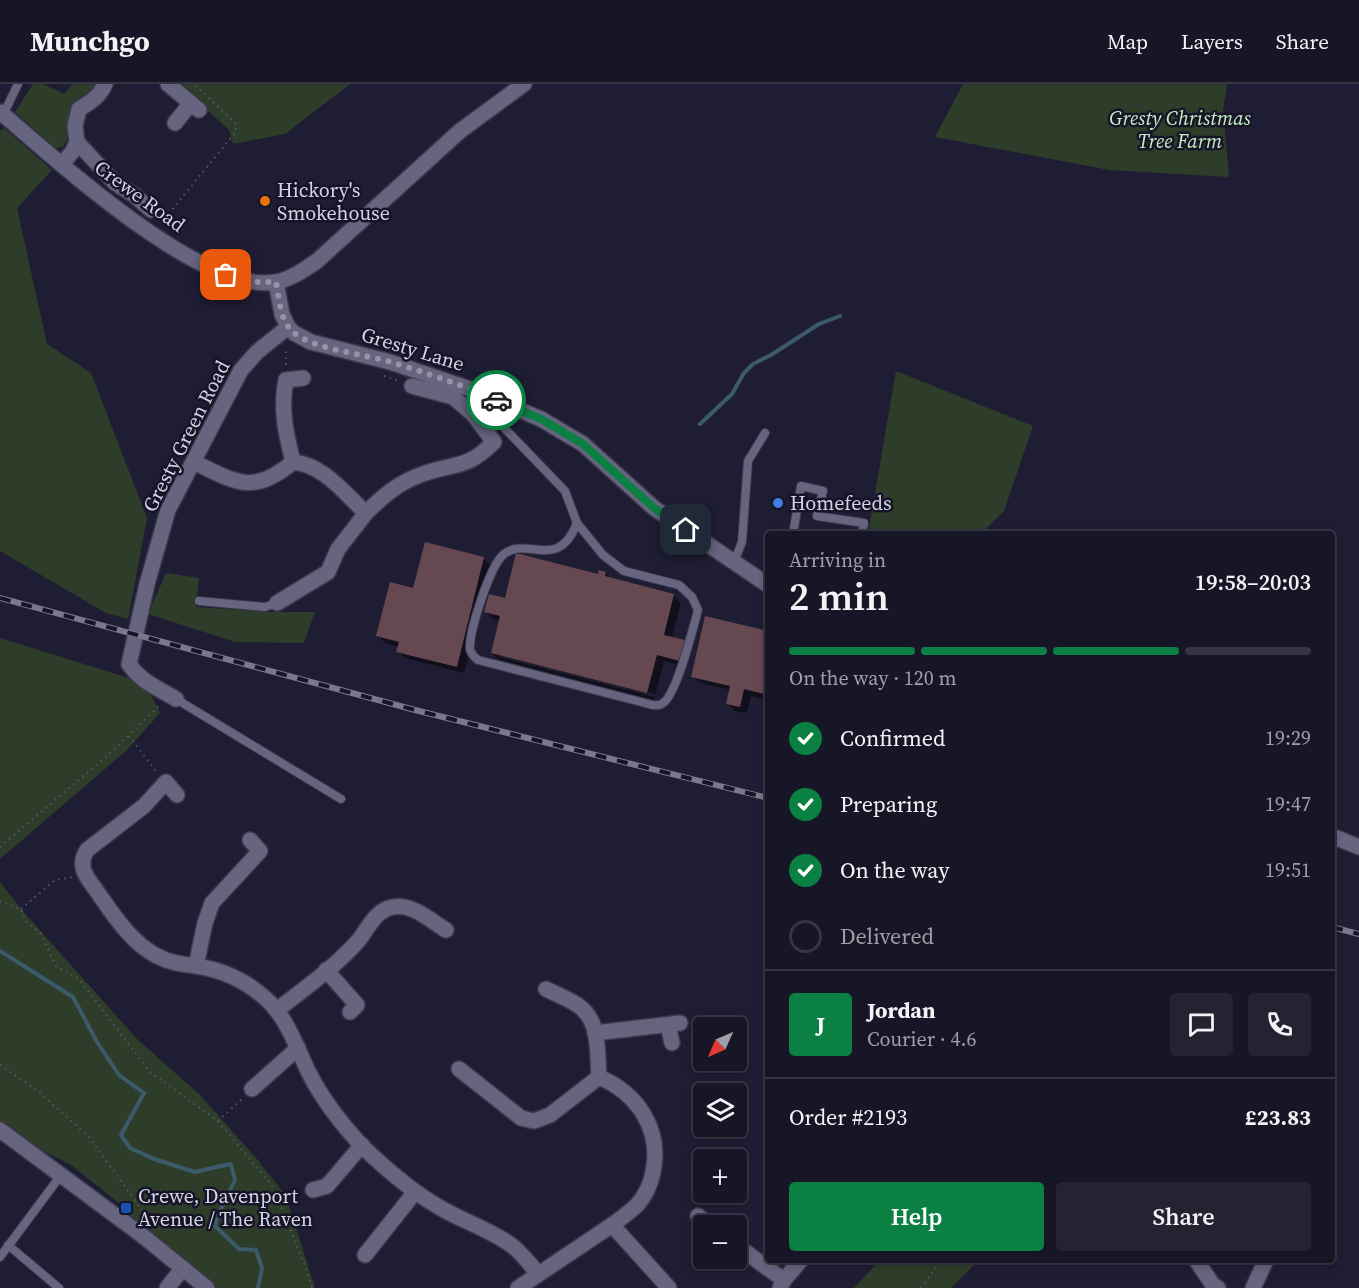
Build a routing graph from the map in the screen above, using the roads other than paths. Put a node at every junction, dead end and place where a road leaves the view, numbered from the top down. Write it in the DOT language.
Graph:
graph roads {
  1 [pos="18,84"];
  2 [pos="105,84"];
  3 [pos="168,84"];
  4 [pos="524,84"];
  5 [pos="1,113"];
  6 [pos="175,123"];
  7 [pos="77,142"];
  8 [pos="62,164"];
  9 [pos="151,210"];
  10 [pos="276,282"];
  11 [pos="291,330"];
  12 [pos="303,378"];
  13 [pos="412,386"];
  14 [pos="473,390"];
  15 [pos="765,433"];
  16 [pos="194,462"];
  17 [pos="293,462"];
  18 [pos="366,513"];
  19 [pos="577,523"];
  20 [pos="794,531"];
  21 [pos="863,531"];
  22 [pos="734,562"];
  23 [pos="765,583"];
  24 [pos="199,601"];
  25 [pos="277,603"];
  26 [pos="173,697"];
  27 [pos="177,795"];
  28 [pos="341,799"];
  29 [pos="1335,837"];
  30 [pos="1359,847"];
  31 [pos="260,850"];
  32 [pos="446,930"];
  33 [pos="196,966"];
  34 [pos="326,970"];
  35 [pos="546,988"];
  36 [pos="357,1005"];
  37 [pos="277,1010"];
  38 [pos="595,1033"];
  39 [pos="672,1043"];
  40 [pos="298,1048"];
  41 [pos="459,1069"];
  42 [pos="598,1077"];
  43 [pos="252,1089"];
  44 [pos="0,1130"];
  45 [pos="362,1145"];
  46 [pos="62,1175"];
  47 [pos="326,1190"];
  48 [pos="415,1192"];
  49 [pos="612,1225"];
  50 [pos="8,1245"];
  51 [pos="365,1254"];
  52 [pos="747,1254"];
  53 [pos="0,1257"];
  54 [pos="799,1263"];
  55 [pos="1198,1263"];
  56 [pos="1265,1263"];
  57 [pos="183,1268"];
  58 [pos="538,1274"];
  59 [pos="782,1284"];
  60 [pos="59,1288"];
  61 [pos="167,1288"];
  62 [pos="207,1288"];
  63 [pos="518,1288"];
  64 [pos="669,1288"];
  65 [pos="1218,1288"];
  66 [pos="1253,1288"];
  1 -- 5 [label="lane"];
  2 -- 7 [label="street"];
  3 -- 6 [label="street"];
  4 -- 10 [label="street, Crewe Road"];
  5 -- 8 [label="street, Crewe Road"];
  7 -- 8 [label="street"];
  7 -- 9 [label="street"];
  8 -- 10 [label="street, Crewe Road"];
  10 -- 11 [label="street"];
  11 -- 14 [label="street, Gresty Lane"];
  11 -- 16 [label="street, Gresty Green Road"];
  12 -- 17 [label="street"];
  13 -- 18 [label="street"];
  14 -- 19 [label="lane"];
  14 -- 22 [label="street, Gresty Lane"];
  15 -- 22 [label="lane"];
  16 -- 17 [label="street"];
  16 -- 26 [label="street, Gresty Green Road"];
  17 -- 18 [label="street"];
  18 -- 25 [label="street"];
  19 -- 19 [label="lane"];
  20 -- 21 [label="lane"];
  22 -- 23 [label="street, Gresty Lane"];
  24 -- 25 [label="lane"];
  26 -- 28 [label="lane"];
  27 -- 33 [label="street"];
  29 -- 30 [label="street"];
  31 -- 33 [label="street"];
  32 -- 34 [label="street"];
  33 -- 37 [label="street"];
  34 -- 36 [label="street"];
  34 -- 37 [label="street"];
  35 -- 38 [label="street"];
  37 -- 40 [label="street"];
  38 -- 39 [label="street"];
  38 -- 42 [label="street"];
  40 -- 43 [label="street"];
  40 -- 45 [label="street"];
  41 -- 42 [label="street"];
  42 -- 49 [label="street"];
  44 -- 46 [label="street"];
  45 -- 47 [label="street"];
  45 -- 48 [label="street"];
  46 -- 50 [label="lane"];
  46 -- 57 [label="street"];
  48 -- 51 [label="street"];
  48 -- 58 [label="street"];
  49 -- 58 [label="street"];
  49 -- 64 [label="street"];
  50 -- 53 [label="lane"];
  50 -- 60 [label="lane"];
  52 -- 59 [label="street"];
  54 -- 59 [label="street"];
  55 -- 65 [label="street"];
  56 -- 66 [label="street"];
  57 -- 61 [label="street"];
  57 -- 62 [label="street"];
  58 -- 63 [label="street"];
}
